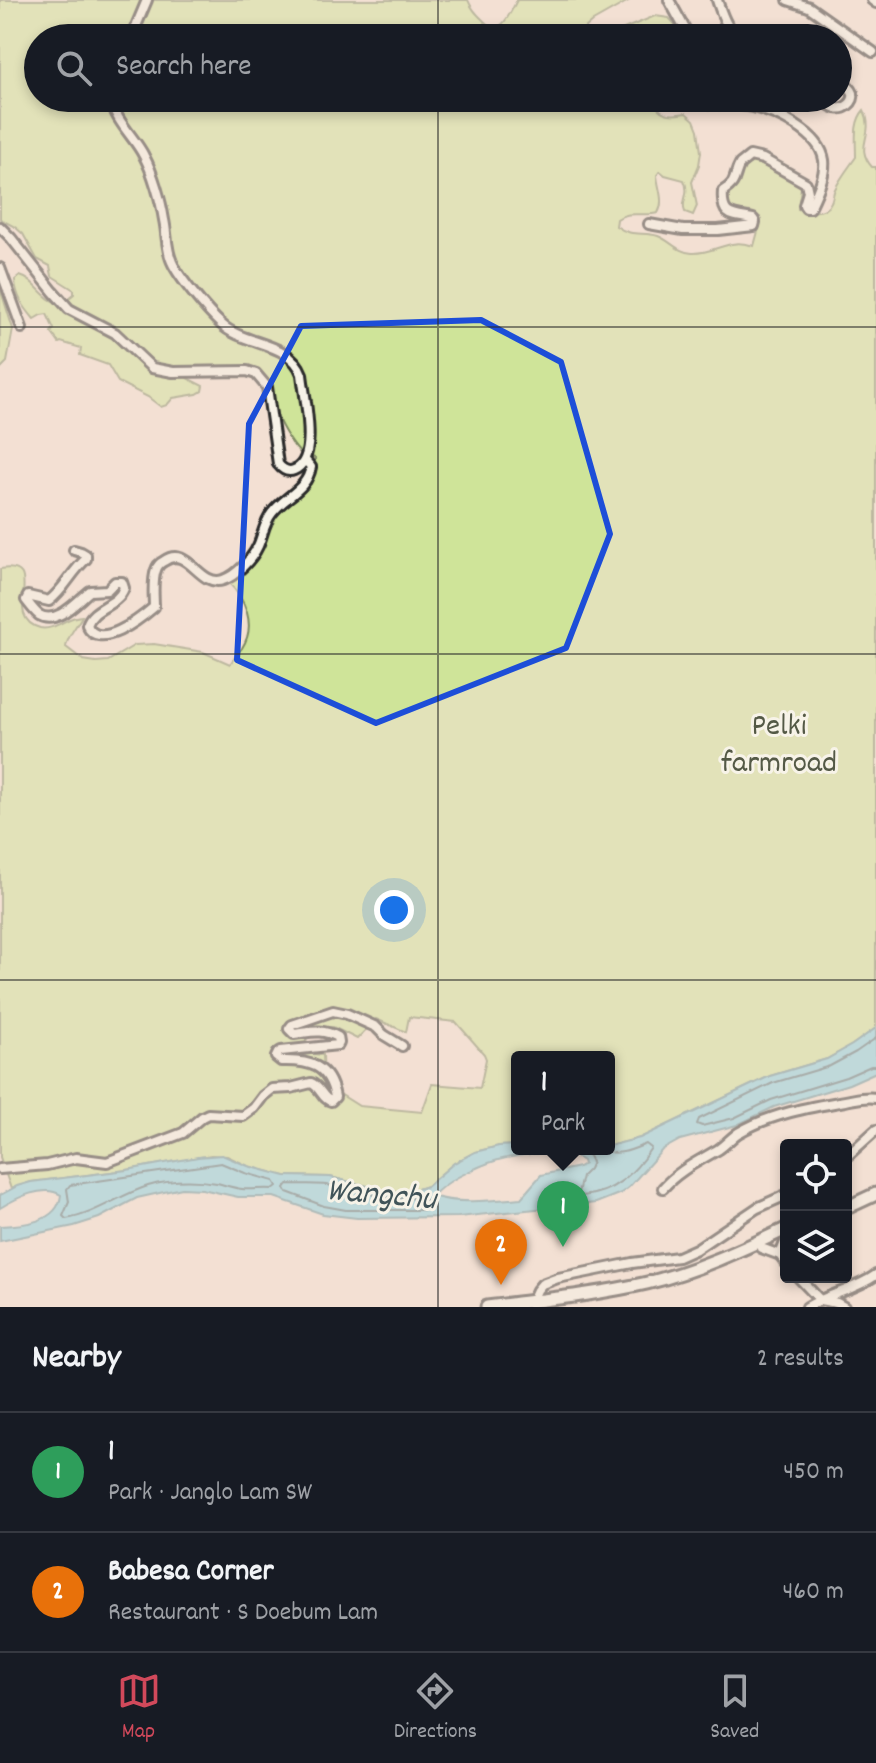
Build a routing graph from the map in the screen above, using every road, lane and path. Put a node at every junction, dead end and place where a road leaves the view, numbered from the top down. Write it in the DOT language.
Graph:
graph roads {
  1 [pos="147,0"];
  2 [pos="669,0"];
  3 [pos="717,0"];
  4 [pos="788,0"];
  5 [pos="137,24"];
  6 [pos="682,24"];
  7 [pos="727,24"];
  8 [pos="833,24"];
  9 [pos="852,37"];
  10 [pos="873,52"];
  11 [pos="116,112"];
  12 [pos="766,112"];
  13 [pos="649,224"];
  14 [pos="0,227"];
  15 [pos="0,268"];
  16 [pos="22,328"];
  17 [pos="305,460"];
  18 [pos="74,550"];
  19 [pos="402,1046"];
  20 [pos="876,1098"];
  21 [pos="876,1130"];
  22 [pos="852,1152"];
  23 [pos="0,1169"];
  24 [pos="876,1187"];
  25 [pos="663,1188"];
  26 [pos="876,1194"];
  27 [pos="780,1198"];
  28 [pos="852,1198"];
  29 [pos="852,1205"];
  30 [pos="780,1232"];
  31 [pos="780,1240"];
  32 [pos="761,1248"];
  33 [pos="780,1258"];
  34 [pos="876,1275"];
  35 [pos="804,1283"];
  36 [pos="820,1300"];
  37 [pos="535,1304"];
  38 [pos="487,1307"];
  39 [pos="807,1307"];
  40 [pos="844,1307"];
  1 -- 5 [label="street"];
  2 -- 6 [label="street"];
  3 -- 7 [label="street"];
  4 -- 8 [label="street"];
  9 -- 10 [label="street"];
  11 -- 17 [label="street"];
  12 -- 13 [label="street"];
  14 -- 17 [label="street"];
  15 -- 16 [label="street"];
  17 -- 18 [label="street"];
  19 -- 23 [label="street"];
  20 -- 25 [label="street"];
  21 -- 22 [label="street"];
  24 -- 28 [label="highway"];
  26 -- 29 [label="highway"];
  27 -- 37 [label="street"];
  30 -- 37 [label="highway"];
  31 -- 32 [label="highway"];
  32 -- 33 [label="street"];
  32 -- 37 [label="highway"];
  34 -- 36 [label="street"];
  35 -- 36 [label="street"];
  36 -- 39 [label="street"];
  36 -- 40 [label="street"];
  37 -- 38 [label="highway"];
}
